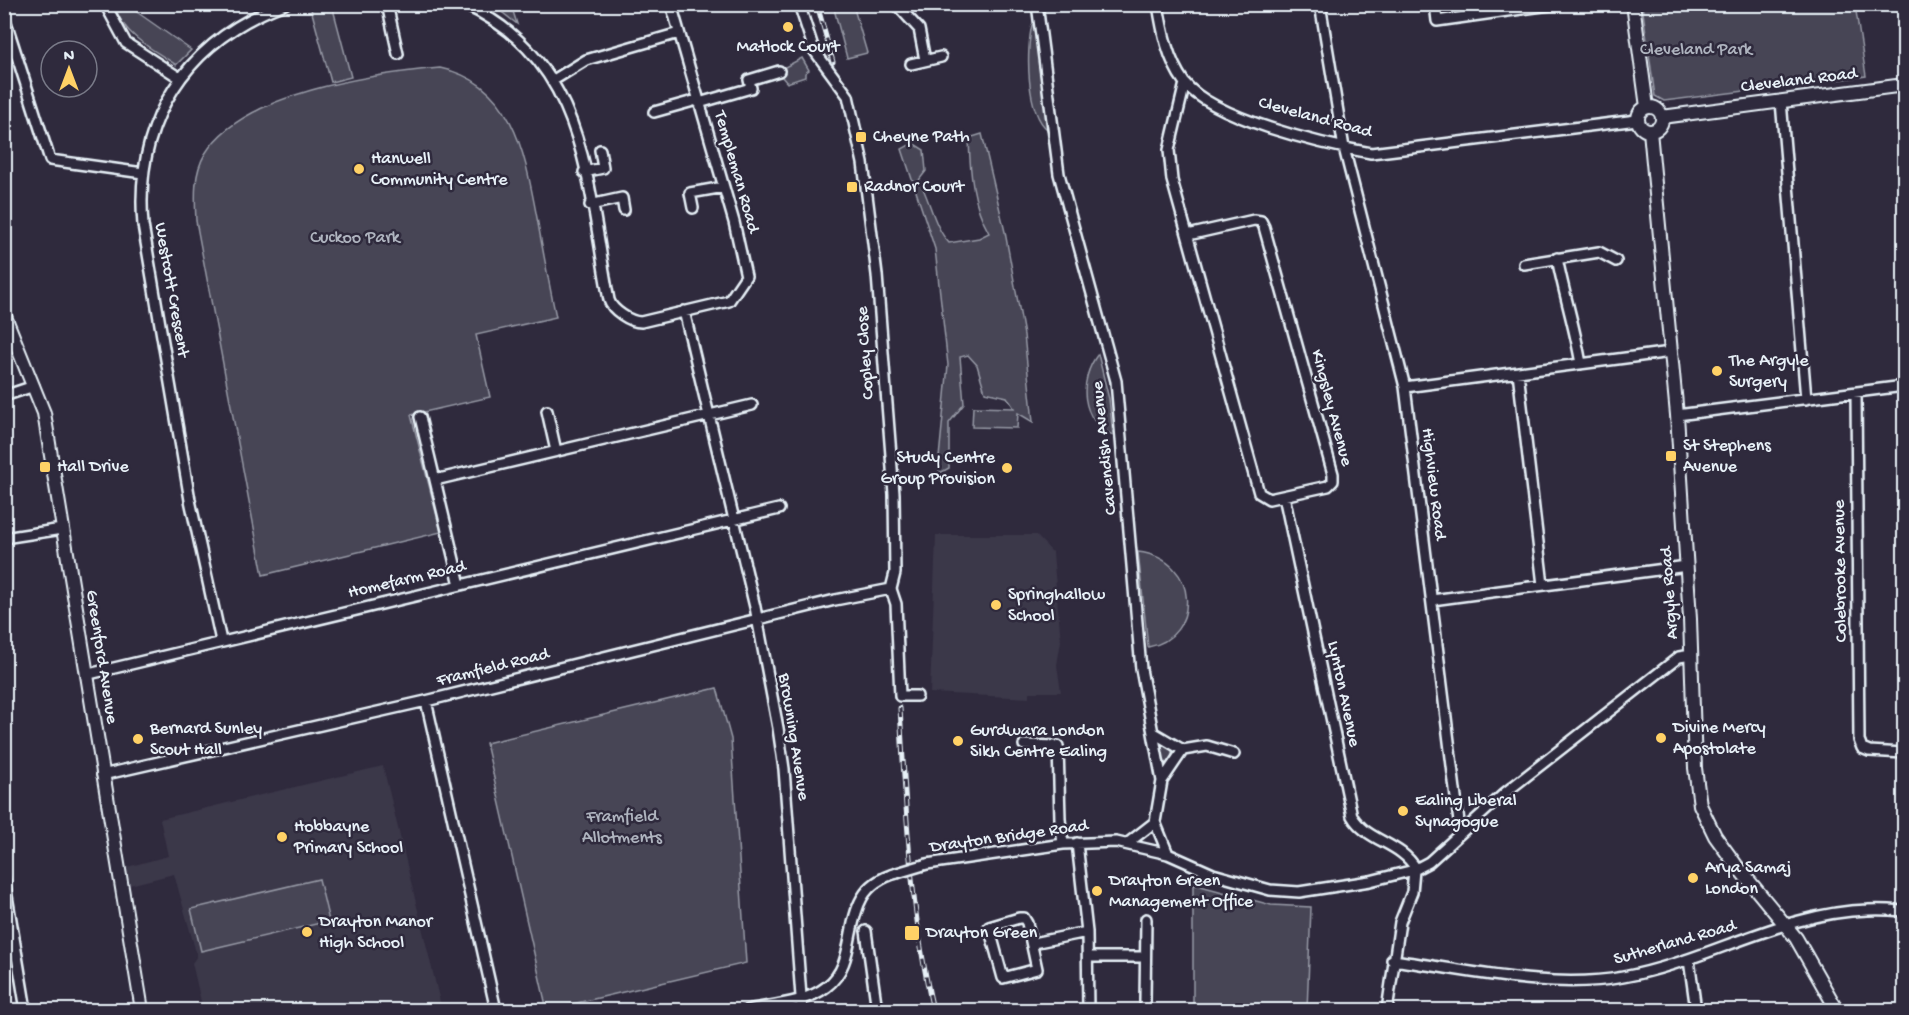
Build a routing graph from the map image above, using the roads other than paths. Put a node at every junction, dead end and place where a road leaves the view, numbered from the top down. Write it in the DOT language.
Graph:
graph roads {
  1 [pos="105,4"];
  2 [pos="285,4"];
  3 [pos="387,4"];
  4 [pos="463,4"];
  5 [pos="671,4"];
  6 [pos="799,4"];
  7 [pos="896,4"];
  8 [pos="1037,4"];
  9 [pos="1158,4"];
  10 [pos="1320,4"];
  11 [pos="1435,4"];
  12 [pos="1557,4"];
  13 [pos="1633,4"];
  14 [pos="484,9"];
  15 [pos="4,16"];
  16 [pos="680,33"];
  17 [pos="398,54"];
  18 [pos="941,57"];
  19 [pos="926,60"];
  20 [pos="911,64"];
  21 [pos="779,70"];
  22 [pos="180,78"];
  23 [pos="552,81"];
  24 [pos="1185,83"];
  25 [pos="1905,85"];
  26 [pos="1781,101"];
  27 [pos="698,102"];
  28 [pos="1647,107"];
  29 [pos="654,112"];
  30 [pos="1662,117"];
  31 [pos="1637,120"];
  32 [pos="1650,131"];
  33 [pos="1344,148"];
  34 [pos="600,150"];
  35 [pos="584,172"];
  36 [pos="143,173"];
  37 [pos="724,187"];
  38 [pos="590,205"];
  39 [pos="693,208"];
  40 [pos="624,210"];
  41 [pos="1188,235"];
  42 [pos="1557,258"];
  43 [pos="1616,261"];
  44 [pos="1524,264"];
  45 [pos="684,311"];
  46 [pos="4,314"];
  47 [pos="1671,352"];
  48 [pos="1581,364"];
  49 [pos="1518,372"];
  50 [pos="34,386"];
  51 [pos="1905,386"];
  52 [pos="1405,387"];
  53 [pos="1856,393"];
  54 [pos="4,396"];
  55 [pos="1806,399"];
  56 [pos="752,405"];
  57 [pos="547,411"];
  58 [pos="709,415"];
  59 [pos="1677,416"];
  60 [pos="420,417"];
  61 [pos="556,451"];
  62 [pos="435,480"];
  63 [pos="1284,496"];
  64 [pos="779,509"];
  65 [pos="734,520"];
  66 [pos="62,530"];
  67 [pos="4,538"];
  68 [pos="1687,566"];
  69 [pos="460,585"];
  70 [pos="1543,585"];
  71 [pos="891,589"];
  72 [pos="1432,600"];
  73 [pos="755,621"];
  74 [pos="221,641"];
  75 [pos="1692,655"];
  76 [pos="89,674"];
  77 [pos="916,696"];
  78 [pos="426,701"];
  79 [pos="1154,732"];
  80 [pos="1024,745"];
  81 [pos="1183,750"];
  82 [pos="1905,753"];
  83 [pos="1234,754"];
  84 [pos="102,775"];
  85 [pos="1162,781"];
  86 [pos="1155,822"];
  87 [pos="1463,829"];
  88 [pos="1077,843"];
  89 [pos="1128,843"];
  90 [pos="1063,844"];
  91 [pos="1168,854"];
  92 [pos="1415,870"];
  93 [pos="4,878"];
  94 [pos="1905,911"];
  95 [pos="1146,919"];
  96 [pos="1787,926"];
  97 [pos="866,931"];
  98 [pos="1087,932"];
  99 [pos="1033,943"];
  100 [pos="1088,957"];
  101 [pos="1145,957"];
  102 [pos="1392,960"];
  103 [pos="1689,960"];
  104 [pos="801,998"];
  105 [pos="1145,1002"];
  106 [pos="26,1011"];
  107 [pos="142,1011"];
  108 [pos="496,1011"];
  109 [pos="747,1011"];
  110 [pos="802,1011"];
  111 [pos="877,1011"];
  112 [pos="1088,1011"];
  113 [pos="1387,1011"];
  114 [pos="1696,1011"];
  115 [pos="1837,1011"];
  1 -- 22 [label="street"];
  2 -- 22 [label="street, Westcott Crescent"];
  3 -- 17 [label="street"];
  4 -- 14 [label="street"];
  5 -- 16 [label="street, Templeman Road"];
  6 -- 71 [label="street, Copley Close"];
  7 -- 19 [label="street"];
  8 -- 79 [label="street, Cavendish Avenue"];
  9 -- 24 [label="street, Cleveland Road"];
  10 -- 33 [label="street, Highview Road"];
  11 -- 12 [label="street"];
  13 -- 28 [label="main road"];
  14 -- 23 [label="street"];
  15 -- 36 [label="street"];
  16 -- 23 [label="street"];
  16 -- 27 [label="street, Templeman Road"];
  18 -- 19 [label="street"];
  19 -- 20 [label="street"];
  21 -- 27 [label="street"];
  22 -- 36 [label="street, Westcott Crescent"];
  23 -- 35 [label="street"];
  24 -- 33 [label="street, Cleveland Road"];
  24 -- 41 [label="street"];
  25 -- 26 [label="main road, Cleveland Road"];
  26 -- 30 [label="main road, Cleveland Road"];
  26 -- 55 [label="street"];
  27 -- 29 [label="street"];
  27 -- 37 [label="street, Templeman Road"];
  28 -- 30 [label="main road"];
  28 -- 31 [label="main road"];
  30 -- 32 [label="main road"];
  31 -- 32 [label="main road"];
  31 -- 33 [label="street, Cleveland Road"];
  32 -- 47 [label="main road, Argyle Road"];
  33 -- 52 [label="street, Highview Road"];
  34 -- 35 [label="street"];
  35 -- 38 [label="street"];
  36 -- 74 [label="street, Westcott Crescent"];
  37 -- 39 [label="street"];
  37 -- 45 [label="street, Templeman Road"];
  38 -- 40 [label="street"];
  38 -- 45 [label="street"];
  41 -- 63 [label="street, Kingsley Avenue"];
  41 -- 63 [label="street, Kingsley Avenue"];
  42 -- 43 [label="street"];
  42 -- 44 [label="street"];
  42 -- 48 [label="street"];
  45 -- 58 [label="street, Browning Avenue"];
  46 -- 50 [label="main road, Greenford Avenue"];
  47 -- 48 [label="street"];
  47 -- 59 [label="main road, Argyle Road"];
  48 -- 49 [label="street"];
  49 -- 52 [label="street"];
  49 -- 70 [label="street"];
  50 -- 54 [label="street"];
  50 -- 66 [label="main road, Greenford Avenue"];
  51 -- 53 [label="street"];
  52 -- 72 [label="street, Highview Road"];
  53 -- 55 [label="street"];
  53 -- 82 [label="street, Colebrooke Avenue"];
  55 -- 59 [label="street"];
  56 -- 58 [label="street"];
  57 -- 61 [label="street"];
  58 -- 61 [label="street"];
  58 -- 65 [label="street, Browning Avenue"];
  59 -- 68 [label="main road, Argyle Road"];
  60 -- 62 [label="street"];
  61 -- 62 [label="street"];
  62 -- 69 [label="street"];
  63 -- 92 [label="street, Lynton Avenue"];
  64 -- 65 [label="street"];
  65 -- 69 [label="street, Homefarm Road"];
  65 -- 73 [label="street, Browning Avenue"];
  66 -- 67 [label="street"];
  66 -- 76 [label="main road, Greenford Avenue"];
  68 -- 70 [label="street"];
  68 -- 75 [label="main road, Argyle Road"];
  69 -- 74 [label="street, Homefarm Road"];
  70 -- 72 [label="street"];
  71 -- 73 [label="street, Framfield Road"];
  71 -- 77 [label="street, Copley Close"];
  72 -- 87 [label="street, Highview Road"];
  73 -- 78 [label="street, Framfield Road"];
  73 -- 104 [label="street, Browning Avenue"];
  74 -- 76 [label="street, Homefarm Road"];
  75 -- 87 [label="street"];
  75 -- 96 [label="main road, Argyle Road"];
  76 -- 84 [label="main road, Greenford Avenue"];
  78 -- 84 [label="street, Framfield Road"];
  78 -- 108 [label="street"];
  79 -- 81 [label="street"];
  79 -- 85 [label="street, Cavendish Avenue"];
  80 -- 90 [label="street"];
  81 -- 83 [label="street"];
  81 -- 85 [label="street"];
  84 -- 107 [label="main road, Greenford Avenue"];
  85 -- 86 [label="street, Cavendish Avenue"];
  86 -- 89 [label="street"];
  86 -- 91 [label="street"];
  87 -- 92 [label="street"];
  88 -- 89 [label="street, Drayton Bridge Road"];
  88 -- 90 [label="street, Drayton Bridge Road"];
  88 -- 98 [label="street"];
  89 -- 91 [label="street, Drayton Bridge Road"];
  90 -- 104 [label="street, Drayton Bridge Road, bridge"];
  91 -- 92 [label="street, Drayton Bridge Road"];
  92 -- 102 [label="street"];
  93 -- 106 [label="street"];
  94 -- 96 [label="street, Sutherland Road"];
  95 -- 101 [label="street"];
  96 -- 103 [label="street, Sutherland Road"];
  96 -- 115 [label="main road, Argyle Road"];
  97 -- 111 [label="street"];
  98 -- 99 [label="street"];
  98 -- 100 [label="street"];
  99 -- 99 [label="street"];
  100 -- 101 [label="street"];
  100 -- 112 [label="street"];
  101 -- 105 [label="street"];
  102 -- 103 [label="street, Sutherland Road"];
  102 -- 113 [label="street"];
  103 -- 114 [label="street"];
  104 -- 109 [label="street, Drayton Bridge Road"];
  104 -- 110 [label="street, Browning Avenue"];
}
